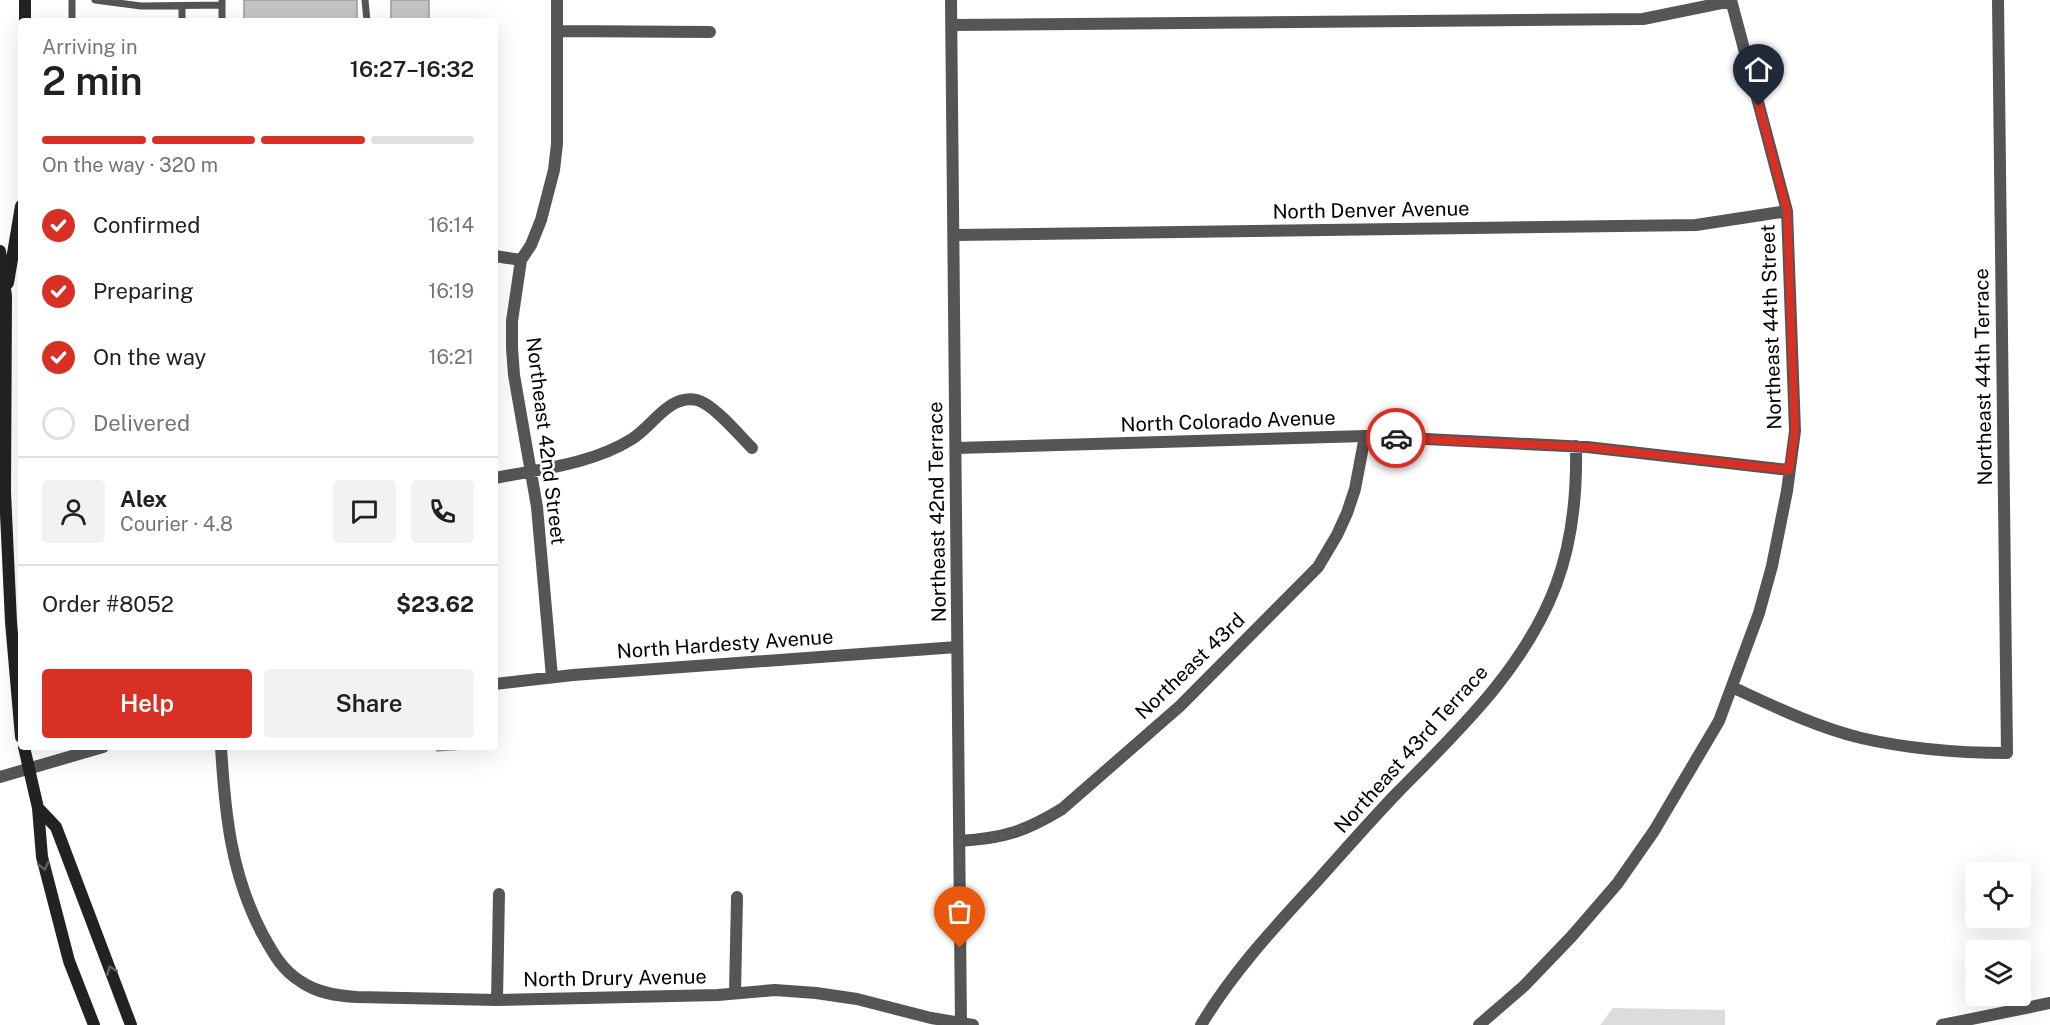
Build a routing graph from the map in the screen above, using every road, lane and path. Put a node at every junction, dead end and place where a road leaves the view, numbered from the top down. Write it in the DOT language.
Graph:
graph roads {
  1 [pos="25,0"];
  2 [pos="72,0"];
  3 [pos="95,0"];
  4 [pos="365,0"];
  5 [pos="557,0"];
  6 [pos="951,0"];
  7 [pos="1731,0"];
  8 [pos="1998,0"];
  9 [pos="222,2"];
  10 [pos="141,3"];
  11 [pos="182,6"];
  12 [pos="25,18"];
  13 [pos="72,18"];
  14 [pos="182,18"];
  15 [pos="222,18"];
  16 [pos="367,18"];
  17 [pos="952,25"];
  18 [pos="557,31"];
  19 [pos="710,32"];
  20 [pos="1787,211"];
  21 [pos="18,224"];
  22 [pos="954,236"];
  23 [pos="0,251"];
  24 [pos="498,256"];
  25 [pos="521,260"];
  26 [pos="6,296"];
  27 [pos="1365,436"];
  28 [pos="1576,446"];
  29 [pos="752,448"];
  30 [pos="956,448"];
  31 [pos="1789,470"];
  32 [pos="531,471"];
  33 [pos="498,477"];
  34 [pos="957,647"];
  35 [pos="552,677"];
  36 [pos="498,684"];
  37 [pos="1732,687"];
  38 [pos="18,702"];
  39 [pos="25,750"];
  40 [pos="92,750"];
  41 [pos="221,750"];
  42 [pos="29,768"];
  43 [pos="0,777"];
  44 [pos="38,808"];
  45 [pos="959,841"];
  46 [pos="499,894"];
  47 [pos="736,897"];
  48 [pos="735,993"];
  49 [pos="497,1000"];
  50 [pos="2050,1003"];
  51 [pos="94,1025"];
  52 [pos="131,1025"];
  53 [pos="965,1025"];
  54 [pos="1201,1025"];
  55 [pos="1479,1025"];
  56 [pos="1942,1025"];
  1 -- 12 [label="main road"];
  2 -- 13 [label="lane"];
  3 -- 10 [label="lane"];
  4 -- 16 [label="lane"];
  5 -- 18 [label="street, Northeast 42nd Street"];
  6 -- 17 [label="street, Northeast 42nd Terrace"];
  7 -- 17 [label="street"];
  7 -- 20 [label="street, Northeast 44th Street"];
  8 -- 37 [label="street, Northeast 44th Terrace"];
  9 -- 11 [label="lane"];
  9 -- 15 [label="lane"];
  10 -- 11 [label="lane"];
  11 -- 14 [label="lane"];
  17 -- 22 [label="street, Northeast 42nd Terrace"];
  18 -- 19 [label="street"];
  18 -- 25 [label="street, Northeast 42nd Street"];
  20 -- 22 [label="street, North Denver Avenue"];
  20 -- 31 [label="street, Northeast 44th Street"];
  21 -- 26 [label="main road"];
  22 -- 30 [label="street, Northeast 42nd Terrace"];
  23 -- 26 [label="main road"];
  24 -- 25 [label="street"];
  25 -- 32 [label="street, Northeast 42nd Street"];
  26 -- 38 [label="main road"];
  27 -- 28 [label="street, North Colorado Avenue"];
  27 -- 30 [label="street, North Colorado Avenue"];
  27 -- 45 [label="street, Northeast 43rd"];
  28 -- 31 [label="street, North Colorado Avenue"];
  28 -- 54 [label="street, Northeast 43rd Terrace"];
  29 -- 32 [label="street"];
  30 -- 34 [label="street, Northeast 42nd Terrace"];
  31 -- 37 [label="street, Northeast 44th Street"];
  32 -- 33 [label="street"];
  32 -- 35 [label="street, Northeast 42nd Street"];
  34 -- 35 [label="street, North Hardesty Avenue"];
  34 -- 45 [label="street, Northeast 42nd Terrace"];
  35 -- 36 [label="street, North Hardesty Avenue"];
  37 -- 55 [label="street"];
  39 -- 42 [label="main road"];
  40 -- 42 [label="street"];
  41 -- 49 [label="street, North Drury Avenue"];
  42 -- 43 [label="street"];
  42 -- 44 [label="main road"];
  44 -- 51 [label="main road, one-way"];
  52 -- 44 [label="main road, one-way"];
  45 -- 53 [label="street, Northeast 42nd Terrace"];
  46 -- 49 [label="street, North Drury Avenue"];
  47 -- 48 [label="street, North Drury Avenue"];
  48 -- 49 [label="street, North Drury Avenue"];
  48 -- 53 [label="street, North Drury Avenue"];
  50 -- 56 [label="street"];
}
